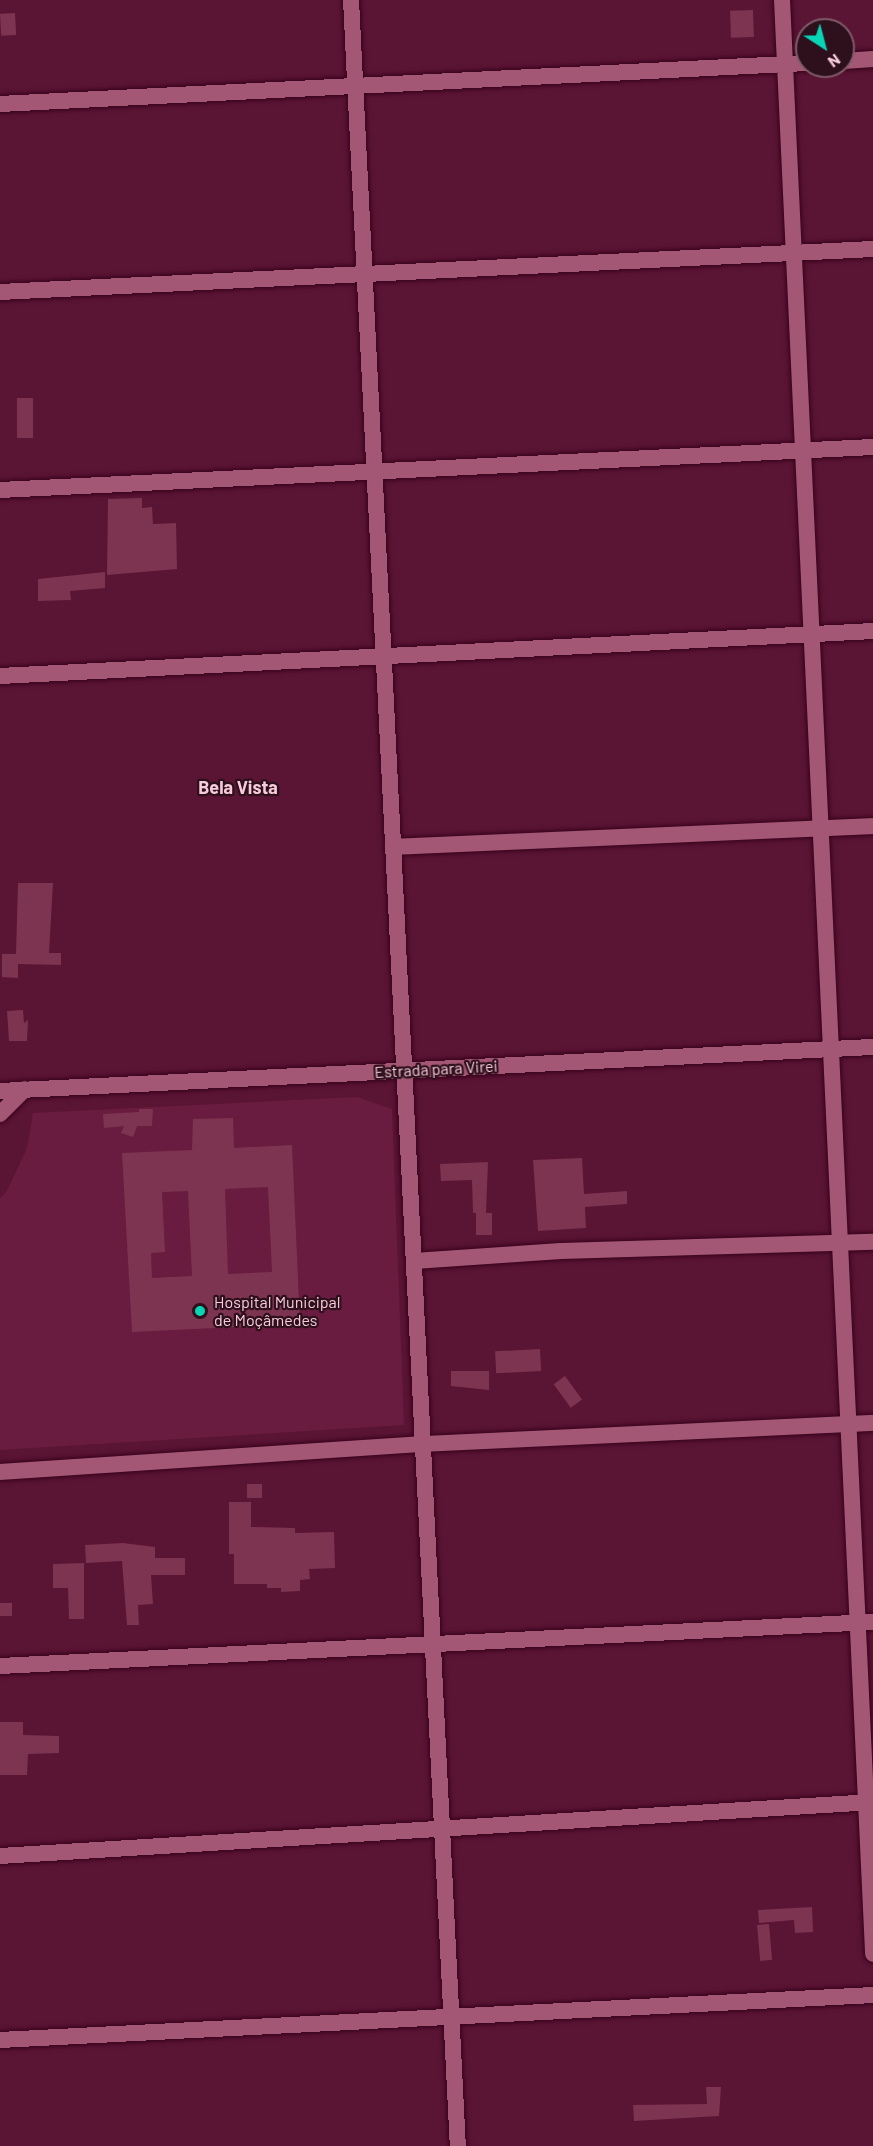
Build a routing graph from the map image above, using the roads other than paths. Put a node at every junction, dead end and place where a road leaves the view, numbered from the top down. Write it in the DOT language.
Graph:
graph roads {
  1 [pos="351,0"];
  2 [pos="782,0"];
  3 [pos="873,59"];
  4 [pos="855,60"];
  5 [pos="785,64"];
  6 [pos="795,64"];
  7 [pos="356,86"];
  8 [pos="0,104"];
  9 [pos="873,249"];
  10 [pos="794,253"];
  11 [pos="365,274"];
  12 [pos="0,292"];
  13 [pos="873,447"];
  14 [pos="803,450"];
  15 [pos="375,471"];
  16 [pos="0,490"];
  17 [pos="873,631"];
  18 [pos="812,634"];
  19 [pos="384,656"];
  20 [pos="0,676"];
  21 [pos="873,826"];
  22 [pos="821,828"];
  23 [pos="393,847"];
  24 [pos="873,1047"];
  25 [pos="831,1049"];
  26 [pos="404,1070"];
  27 [pos="25,1089"];
  28 [pos="0,1091"];
  29 [pos="0,1114"];
  30 [pos="873,1242"];
  31 [pos="840,1244"];
  32 [pos="414,1261"];
  33 [pos="873,1424"];
  34 [pos="849,1425"];
  35 [pos="423,1444"];
  36 [pos="0,1472"];
  37 [pos="865,1622"];
  38 [pos="433,1643"];
  39 [pos="0,1666"];
  40 [pos="870,1802"];
  41 [pos="442,1828"];
  42 [pos="0,1856"];
  43 [pos="873,1954"];
  44 [pos="873,1995"];
  45 [pos="451,2017"];
  46 [pos="0,2040"];
  47 [pos="458,2146"];
  1 -- 7 [label="street"];
  2 -- 5 [label="street"];
  3 -- 4 [label="street"];
  5 -- 6 [label="street"];
  5 -- 7 [label="street"];
  5 -- 10 [label="street"];
  7 -- 8 [label="street"];
  7 -- 11 [label="street"];
  9 -- 10 [label="street"];
  10 -- 11 [label="street"];
  10 -- 14 [label="street"];
  11 -- 12 [label="street"];
  11 -- 15 [label="street"];
  13 -- 14 [label="street"];
  14 -- 15 [label="street"];
  14 -- 18 [label="street"];
  15 -- 16 [label="street"];
  15 -- 19 [label="street"];
  17 -- 18 [label="street"];
  18 -- 19 [label="street"];
  18 -- 22 [label="street"];
  19 -- 20 [label="street"];
  19 -- 23 [label="street"];
  21 -- 22 [label="street"];
  22 -- 23 [label="street"];
  22 -- 25 [label="street"];
  23 -- 26 [label="street"];
  24 -- 25 [label="street, Estrada para Virei"];
  25 -- 26 [label="street, Estrada para Virei"];
  25 -- 31 [label="street"];
  26 -- 27 [label="street, Estrada para Virei"];
  26 -- 32 [label="street"];
  27 -- 28 [label="street, Estrada para Virei"];
  27 -- 29 [label="street"];
  30 -- 31 [label="street"];
  31 -- 32 [label="street"];
  31 -- 34 [label="street"];
  32 -- 35 [label="street"];
  33 -- 34 [label="street"];
  34 -- 35 [label="street"];
  34 -- 37 [label="street"];
  35 -- 36 [label="street"];
  35 -- 38 [label="street"];
  37 -- 38 [label="street"];
  37 -- 40 [label="street"];
  38 -- 39 [label="street"];
  38 -- 41 [label="street"];
  40 -- 41 [label="street"];
  40 -- 43 [label="street"];
  41 -- 42 [label="street"];
  41 -- 45 [label="street"];
  44 -- 45 [label="street"];
  45 -- 46 [label="street"];
  45 -- 47 [label="street"];
}
